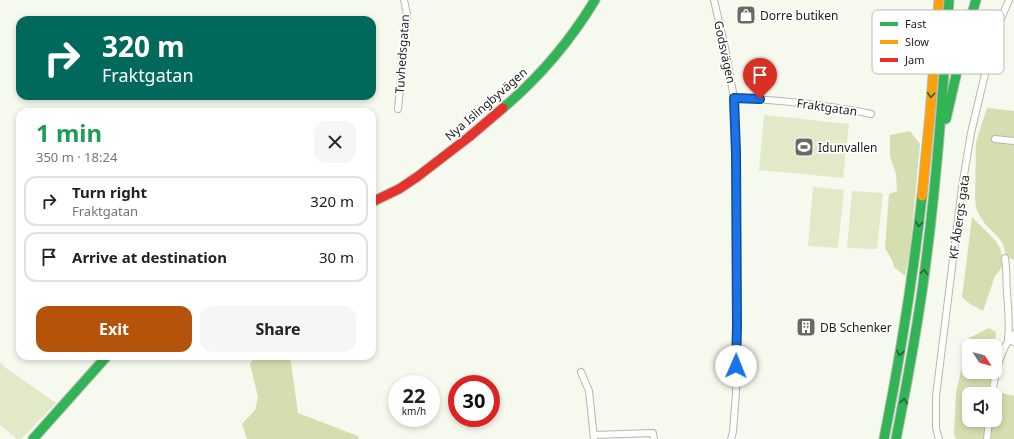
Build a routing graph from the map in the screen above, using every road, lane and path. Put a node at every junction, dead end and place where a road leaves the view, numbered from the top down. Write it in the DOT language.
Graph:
graph roads {
  1 [pos="404,0"];
  2 [pos="595,0"];
  3 [pos="714,0"];
  4 [pos="939,0"];
  5 [pos="949,0"];
  6 [pos="976,0"];
  7 [pos="1009,0"];
  8 [pos="938,10"];
  9 [pos="948,10"];
  10 [pos="973,10"];
  11 [pos="1004,12"];
  12 [pos="933,74"];
  13 [pos="943,74"];
  14 [pos="956,74"];
  15 [pos="985,74"];
  16 [pos="734,98"];
  17 [pos="398,109"];
  18 [pos="871,114"];
  19 [pos="995,140"];
  20 [pos="1014,141"];
  21 [pos="937,158"];
  22 [pos="376,200"];
  23 [pos="1005,258"];
  24 [pos="1014,334"];
  25 [pos="1011,341"];
  26 [pos="102,360"];
  27 [pos="581,372"];
  28 [pos="993,387"];
  29 [pos="988,427"];
  30 [pos="594,437"];
  31 [pos="33,439"];
  32 [pos="654,439"];
  33 [pos="731,439"];
  34 [pos="884,439"];
  35 [pos="896,439"];
  36 [pos="939,439"];
  37 [pos="987,439"];
  1 -- 17 [label="street, Tuvhedsgatan"];
  2 -- 22 [label="main road, Nya Islingbyvägen"];
  3 -- 16 [label="street, Godsvägen"];
  4 -- 8 [label="main road, one-way"];
  5 -- 9 [label="main road"];
  6 -- 10 [label="main road"];
  7 -- 11 [label="street, KF Åbergs gata"];
  12 -- 34 [label="main road, one-way"];
  13 -- 21 [label="main road"];
  14 -- 21 [label="main road"];
  15 -- 36 [label="street, KF Åbergs gata"];
  16 -- 18 [label="street, Fraktgatan"];
  16 -- 33 [label="street, Godsvägen"];
  19 -- 20 [label="street"];
  35 -- 21 [label="main road, one-way"];
  23 -- 25 [label="street"];
  24 -- 25 [label="street"];
  25 -- 28 [label="street"];
  26 -- 31 [label="main road"];
  27 -- 30 [label="street"];
  29 -- 37 [label="street"];
  30 -- 32 [label="street"];
}
